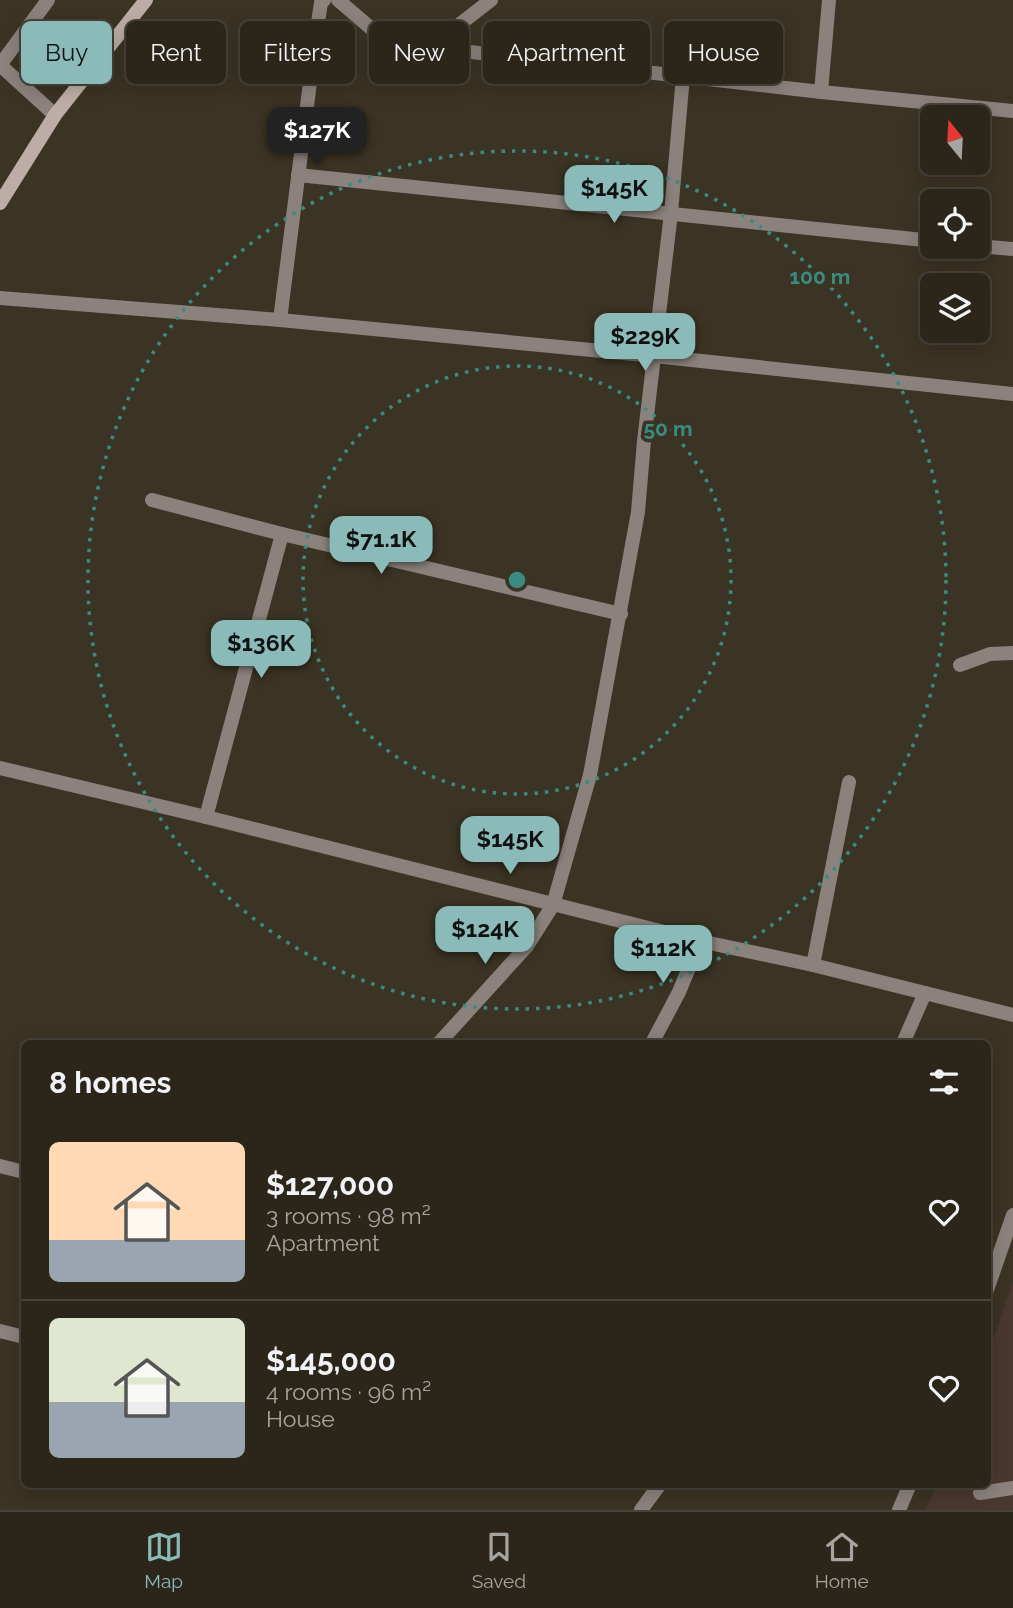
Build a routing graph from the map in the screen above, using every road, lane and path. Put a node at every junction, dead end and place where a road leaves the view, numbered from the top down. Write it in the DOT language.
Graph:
graph roads {
  1 [pos="146,0"];
  2 [pos="324,0"];
  3 [pos="338,0"];
  4 [pos="491,0"];
  5 [pos="829,0"];
  6 [pos="41,4"];
  7 [pos="464,21"];
  8 [pos="369,27"];
  9 [pos="469,54"];
  10 [pos="0,65"];
  11 [pos="664,74"];
  12 [pos="682,84"];
  13 [pos="752,84"];
  14 [pos="821,92"];
  15 [pos="1013,111"];
  16 [pos="55,114"];
  17 [pos="298,175"];
  18 [pos="0,203"];
  19 [pos="671,213"];
  20 [pos="920,240"];
  21 [pos="990,247"];
  22 [pos="1013,249"];
  23 [pos="0,298"];
  24 [pos="280,320"];
  25 [pos="653,356"];
  26 [pos="1013,394"];
  27 [pos="152,500"];
  28 [pos="282,534"];
  29 [pos="621,614"];
  30 [pos="1013,653"];
  31 [pos="960,665"];
  32 [pos="0,768"];
  33 [pos="849,782"];
  34 [pos="206,817"];
  35 [pos="553,905"];
  36 [pos="700,941"];
  37 [pos="813,965"];
  38 [pos="925,993"];
  39 [pos="1013,1015"];
  40 [pos="442,1040"];
  41 [pos="654,1040"];
  42 [pos="904,1040"];
  43 [pos="0,1167"];
  44 [pos="21,1171"];
  45 [pos="1013,1215"];
  46 [pos="991,1278"];
  47 [pos="0,1331"];
  48 [pos="21,1336"];
  49 [pos="657,1488"];
  50 [pos="908,1488"];
  51 [pos="1013,1488"];
  52 [pos="980,1493"];
  53 [pos="641,1510"];
  54 [pos="899,1510"];
  1 -- 16 [label="main road"];
  2 -- 17 [label="street"];
  3 -- 8 [label="street"];
  4 -- 7 [label="street"];
  5 -- 14 [label="street"];
  6 -- 10 [label="street"];
  9 -- 11 [label="street"];
  10 -- 16 [label="street"];
  12 -- 19 [label="street"];
  13 -- 14 [label="street"];
  14 -- 15 [label="street"];
  16 -- 18 [label="main road"];
  17 -- 19 [label="street"];
  17 -- 24 [label="street"];
  19 -- 20 [label="street"];
  19 -- 25 [label="street"];
  21 -- 22 [label="street"];
  23 -- 24 [label="street"];
  24 -- 25 [label="street"];
  25 -- 26 [label="street"];
  25 -- 29 [label="street"];
  27 -- 28 [label="street"];
  28 -- 29 [label="street"];
  28 -- 34 [label="street"];
  29 -- 35 [label="street"];
  30 -- 31 [label="street"];
  32 -- 34 [label="street"];
  33 -- 37 [label="street"];
  34 -- 35 [label="street"];
  35 -- 36 [label="street"];
  35 -- 40 [label="street"];
  36 -- 37 [label="street"];
  36 -- 41 [label="street"];
  37 -- 38 [label="street"];
  38 -- 39 [label="street"];
  38 -- 42 [label="street"];
  43 -- 44 [label="street"];
  45 -- 46 [label="street"];
  47 -- 48 [label="street"];
  49 -- 53 [label="street"];
  50 -- 54 [label="street"];
  51 -- 52 [label="street"];
}
